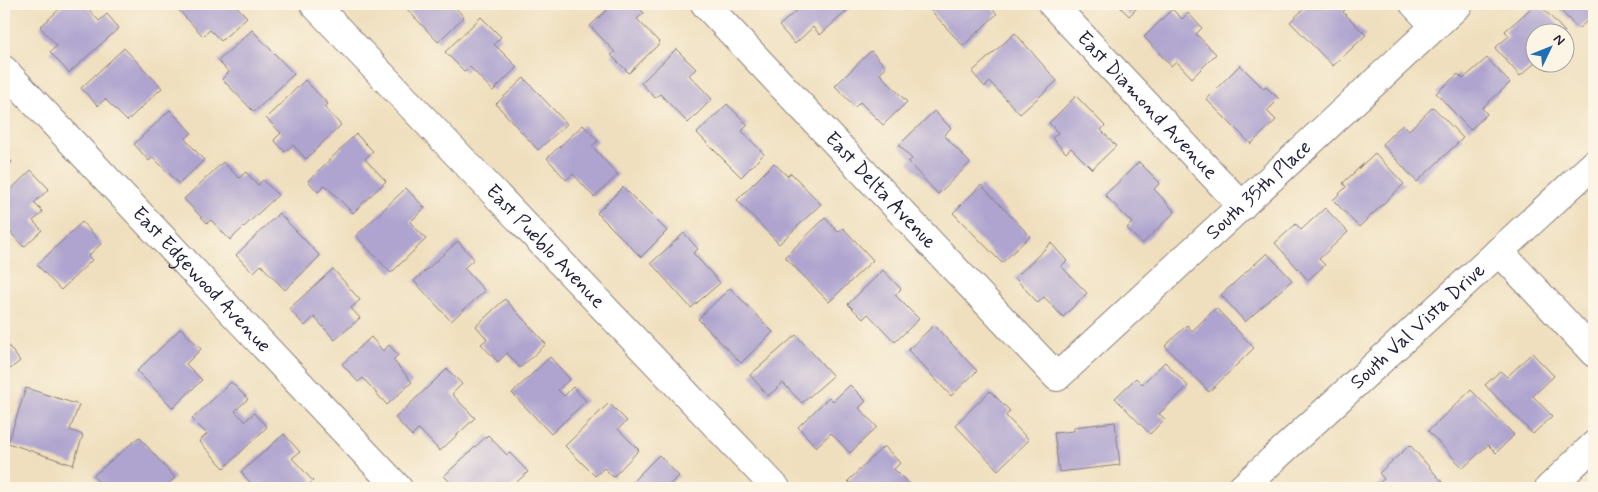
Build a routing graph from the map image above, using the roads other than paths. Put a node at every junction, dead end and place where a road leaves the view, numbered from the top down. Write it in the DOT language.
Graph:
graph roads {
  1 [pos="314,4"];
  2 [pos="705,4"];
  3 [pos="1052,4"];
  4 [pos="1414,4"];
  5 [pos="1459,4"];
  6 [pos="1435,26"];
  7 [pos="4,70"];
  8 [pos="1594,164"];
  9 [pos="1242,206"];
  10 [pos="1499,251"];
  11 [pos="1594,354"];
  12 [pos="1057,377"];
  13 [pos="1594,445"];
  14 [pos="398,488"];
  15 [pos="776,488"];
  16 [pos="1242,488"];
  17 [pos="1549,488"];
  1 -- 15 [label="street, East Pueblo Avenue"];
  2 -- 12 [label="street, East Delta Avenue"];
  3 -- 9 [label="street, East Diamond Avenue"];
  4 -- 6 [label="street"];
  5 -- 6 [label="street, South 35th Place"];
  6 -- 9 [label="street, South 35th Place"];
  7 -- 14 [label="street, East Edgewood Avenue"];
  8 -- 10 [label="street, South Val Vista Drive"];
  9 -- 12 [label="street, South 35th Place"];
  10 -- 11 [label="street"];
  10 -- 16 [label="street, South Val Vista Drive"];
  13 -- 17 [label="street"];
}
